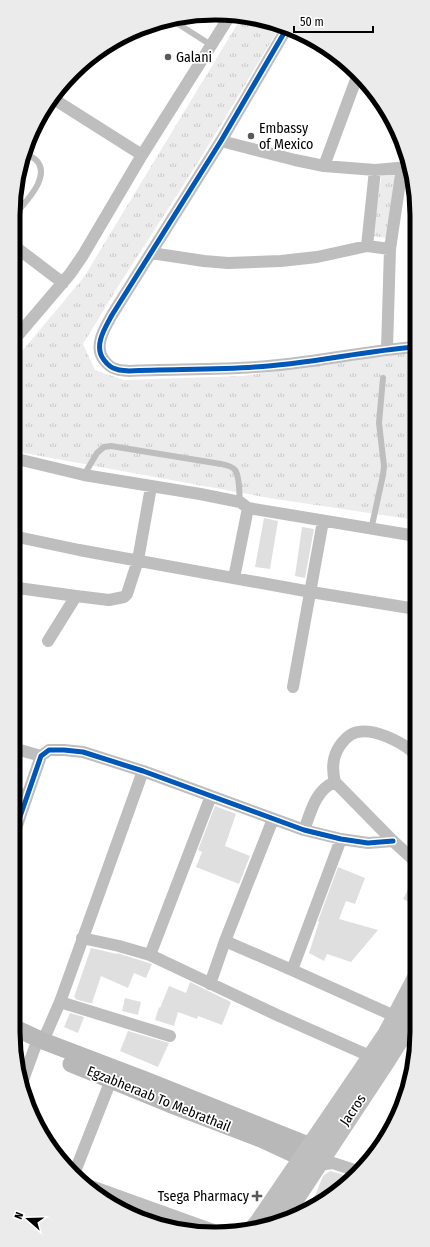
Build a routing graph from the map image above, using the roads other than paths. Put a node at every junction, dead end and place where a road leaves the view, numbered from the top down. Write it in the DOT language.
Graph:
graph roads {
  1 [pos="227,20"];
  2 [pos="178,24"];
  3 [pos="284,33"];
  4 [pos="211,45"];
  5 [pos="356,80"];
  6 [pos="57,101"];
  7 [pos="221,141"];
  8 [pos="142,155"];
  9 [pos="29,156"];
  10 [pos="324,166"];
  11 [pos="404,167"];
  12 [pos="375,170"];
  13 [pos="405,173"];
  14 [pos="20,208"];
  15 [pos="366,246"];
  16 [pos="390,249"];
  17 [pos="20,250"];
  18 [pos="151,253"];
  19 [pos="63,283"];
  20 [pos="20,333"];
  21 [pos="410,347"];
  22 [pos="387,349"];
  23 [pos="383,378"];
  24 [pos="20,460"];
  25 [pos="84,475"];
  26 [pos="151,486"];
  27 [pos="244,505"];
  28 [pos="323,521"];
  29 [pos="371,530"];
  30 [pos="410,535"];
  31 [pos="20,537"];
  32 [pos="138,560"];
  33 [pos="234,578"];
  34 [pos="20,588"];
  35 [pos="311,592"];
  36 [pos="76,596"];
  37 [pos="410,608"];
  38 [pos="48,641"];
  39 [pos="293,687"];
  40 [pos="410,749"];
  41 [pos="20,750"];
  42 [pos="41,756"];
  43 [pos="142,772"];
  44 [pos="335,782"];
  45 [pos="20,794"];
  46 [pos="27,796"];
  47 [pos="211,796"];
  48 [pos="20,816"];
  49 [pos="273,819"];
  50 [pos="304,830"];
  51 [pos="341,840"];
  52 [pos="393,841"];
  53 [pos="410,857"];
  54 [pos="82,938"];
  55 [pos="225,941"];
  56 [pos="150,955"];
  57 [pos="292,970"];
  58 [pos="210,984"];
  59 [pos="60,1002"];
  60 [pos="408,1018"];
  61 [pos="20,1032"];
  62 [pos="170,1036"];
  63 [pos="20,1040"];
  64 [pos="39,1044"];
  65 [pos="372,1057"];
  66 [pos="25,1074"];
  67 [pos="111,1080"];
  68 [pos="318,1157"];
  69 [pos="76,1169"];
  70 [pos="353,1170"];
  71 [pos="112,1197"];
  72 [pos="294,1210"];
  73 [pos="260,1221"];
  74 [pos="204,1227"];
  1 -- 4 [label="street"];
  2 -- 4 [label="lane"];
  3 -- 7 [label="street"];
  4 -- 8 [label="street"];
  5 -- 10 [label="street"];
  6 -- 8 [label="street"];
  7 -- 10 [label="street"];
  7 -- 18 [label="street"];
  8 -- 19 [label="street"];
  9 -- 14 [label="lane"];
  10 -- 12 [label="street"];
  11 -- 12 [label="street"];
  12 -- 15 [label="street"];
  13 -- 16 [label="street"];
  15 -- 16 [label="street"];
  15 -- 18 [label="street"];
  16 -- 22 [label="street"];
  17 -- 19 [label="street"];
  18 -- 22 [label="street"];
  19 -- 20 [label="street"];
  21 -- 22 [label="street"];
  23 -- 29 [label="lane"];
  24 -- 25 [label="street"];
  25 -- 26 [label="street"];
  25 -- 27 [label="lane"];
  26 -- 27 [label="street"];
  26 -- 32 [label="street"];
  27 -- 28 [label="street"];
  27 -- 33 [label="street"];
  28 -- 29 [label="street"];
  28 -- 35 [label="street"];
  29 -- 30 [label="street"];
  31 -- 32 [label="street"];
  32 -- 33 [label="street"];
  32 -- 36 [label="street"];
  33 -- 35 [label="street"];
  34 -- 36 [label="street"];
  35 -- 37 [label="street"];
  35 -- 39 [label="street"];
  36 -- 38 [label="street"];
  40 -- 44 [label="street"];
  41 -- 42 [label="street"];
  42 -- 43 [label="street"];
  42 -- 46 [label="street"];
  43 -- 47 [label="street"];
  43 -- 54 [label="street"];
  44 -- 50 [label="street"];
  44 -- 52 [label="street"];
  45 -- 46 [label="street"];
  46 -- 48 [label="street"];
  47 -- 49 [label="street"];
  47 -- 56 [label="street"];
  49 -- 50 [label="street"];
  49 -- 55 [label="street"];
  50 -- 51 [label="street"];
  51 -- 52 [label="street"];
  51 -- 57 [label="street"];
  52 -- 53 [label="street"];
  54 -- 56 [label="street"];
  54 -- 59 [label="street"];
  55 -- 57 [label="street"];
  55 -- 58 [label="street"];
  56 -- 58 [label="street"];
  57 -- 60 [label="street"];
  58 -- 65 [label="street"];
  59 -- 62 [label="street"];
  59 -- 64 [label="street"];
  60 -- 65 [label="main road, Jacros"];
  60 -- 68 [label="main road, Jacros"];
  61 -- 64 [label="main road"];
  63 -- 64 [label="main road, Egzabheraab To Mebrathail"];
  64 -- 66 [label="street"];
  64 -- 67 [label="main road, Egzabheraab To Mebrathail"];
  64 -- 68 [label="main road"];
  65 -- 68 [label="main road, Jacros"];
  67 -- 68 [label="main road, Egzabheraab To Mebrathail"];
  67 -- 69 [label="street"];
  68 -- 70 [label="street, Egzabheraab To Mebrathail"];
  68 -- 72 [label="main road, Jacros"];
  68 -- 73 [label="main road"];
  71 -- 74 [label="street"];
}
